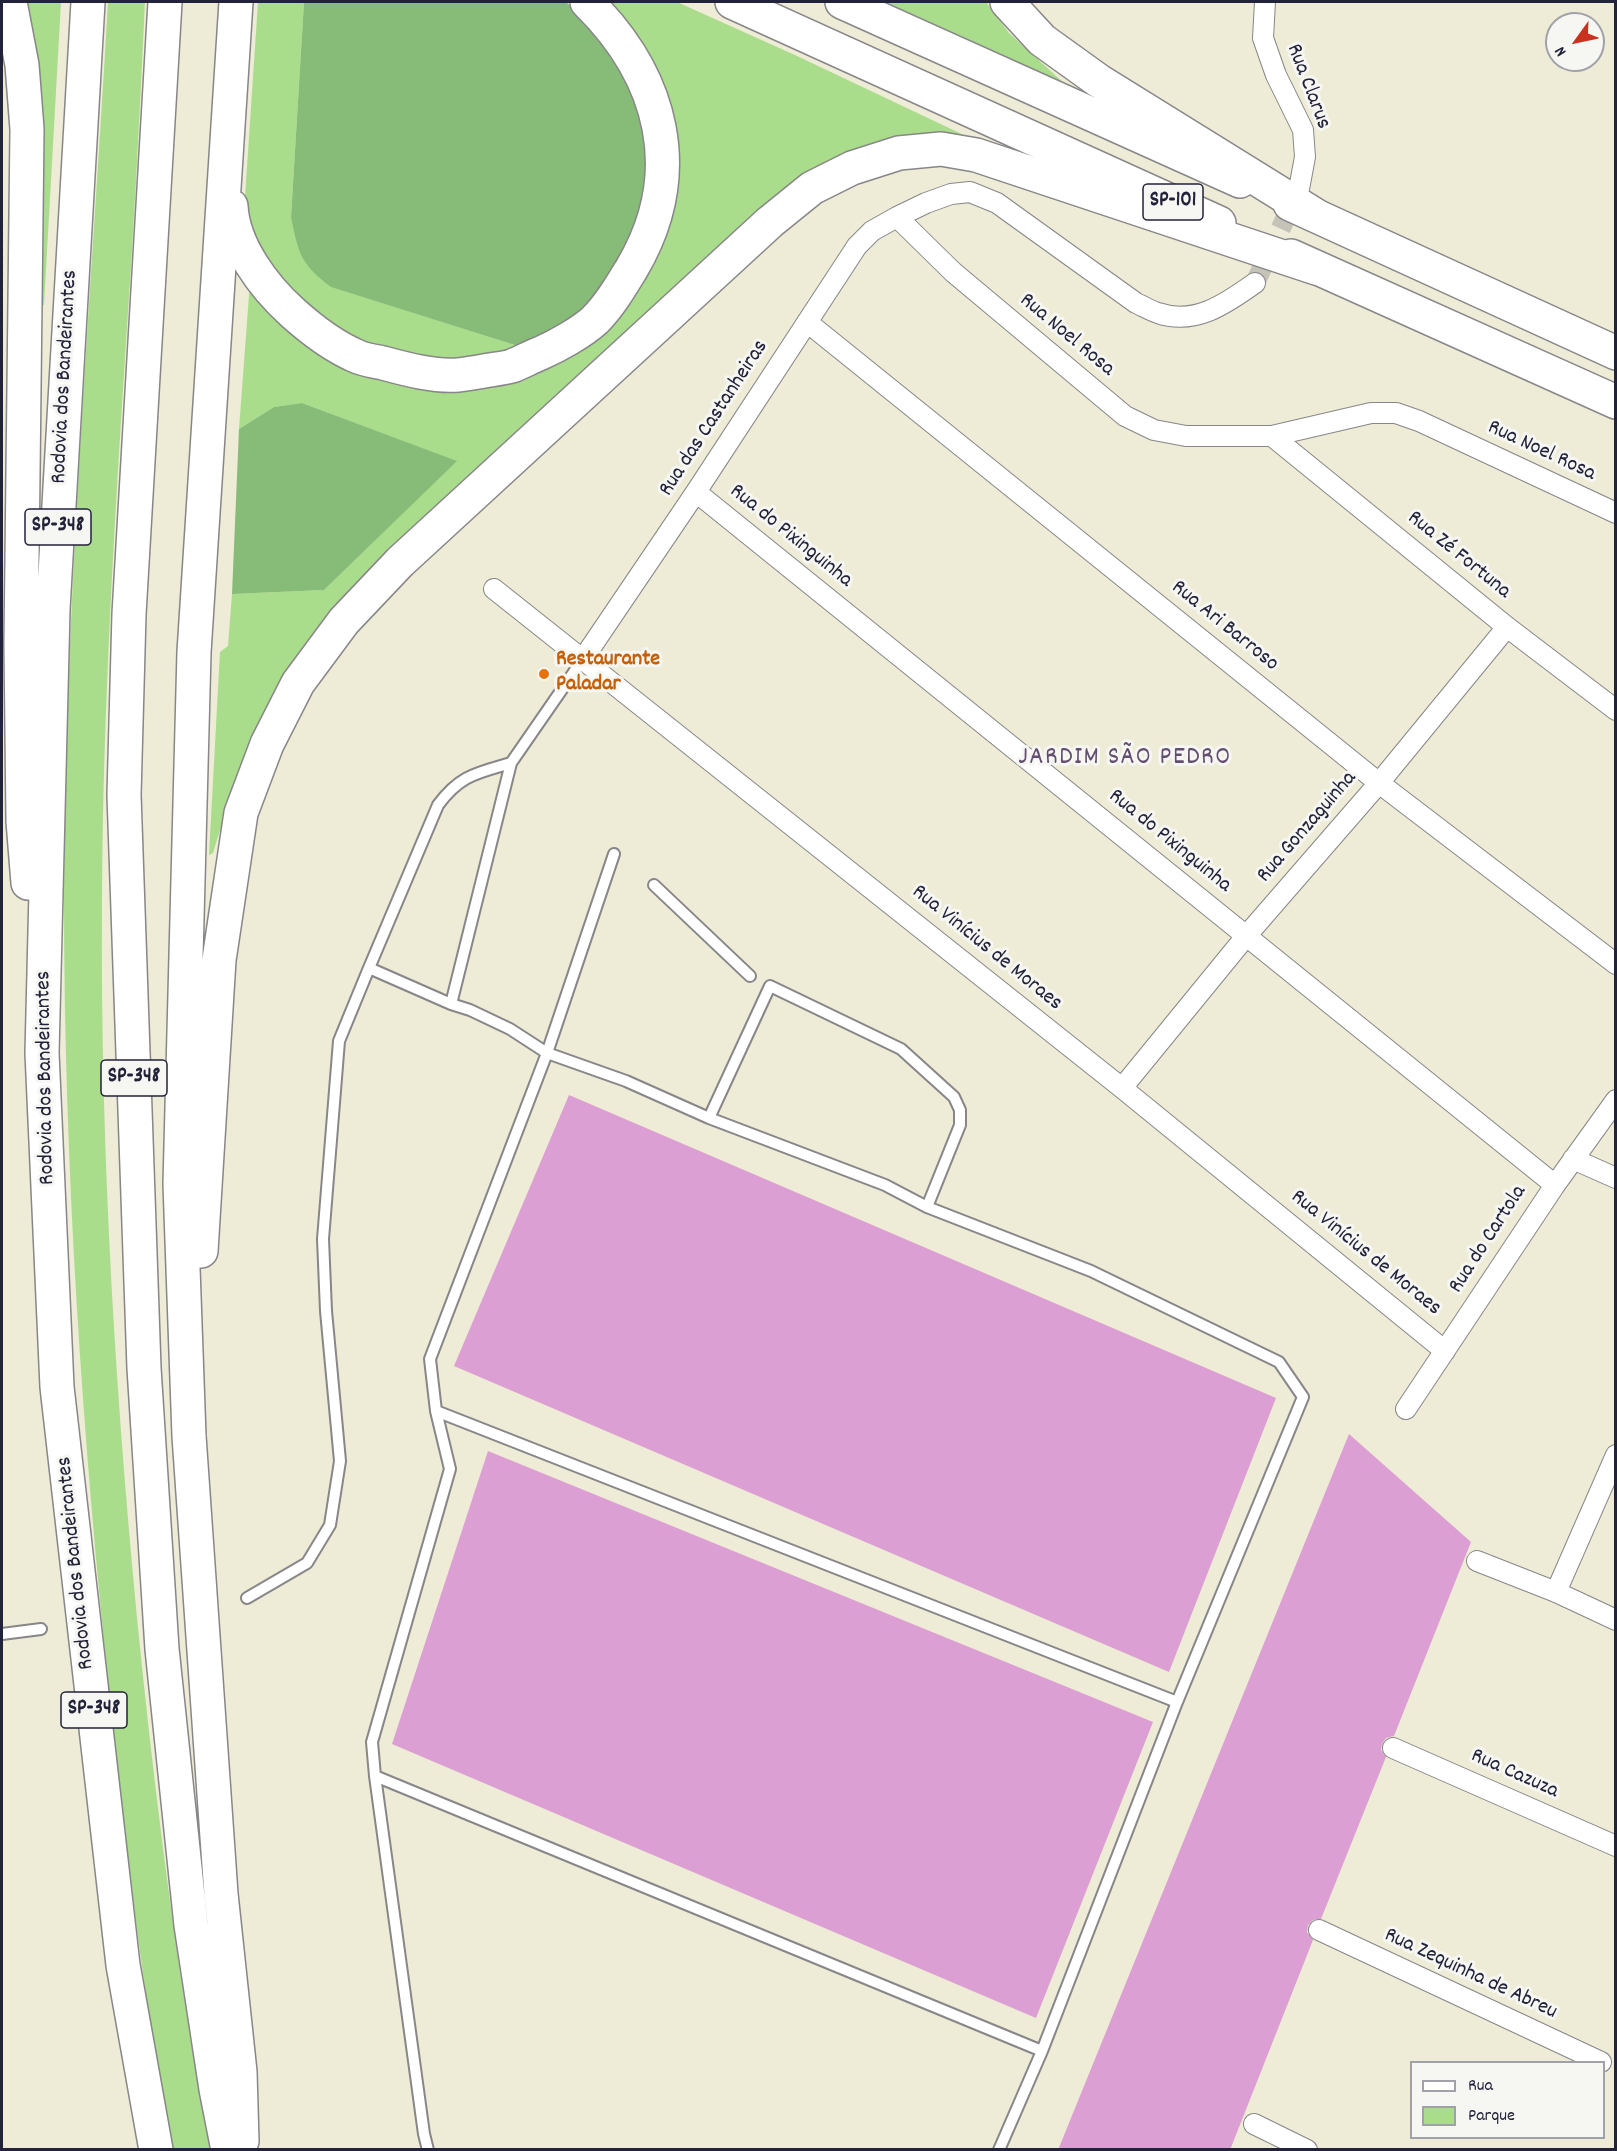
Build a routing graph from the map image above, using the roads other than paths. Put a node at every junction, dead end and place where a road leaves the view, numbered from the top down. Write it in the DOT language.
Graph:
graph roads {
  1 [pos="10,2"];
  2 [pos="88,2"];
  3 [pos="165,2"];
  4 [pos="236,2"];
  5 [pos="587,2"];
  6 [pos="732,2"];
  7 [pos="842,2"];
  8 [pos="1007,2"];
  9 [pos="1265,2"];
  10 [pos="228,117"];
  11 [pos="1307,202"];
  12 [pos="897,217"];
  13 [pos="1316,267"];
  14 [pos="1255,283"];
  15 [pos="807,322"];
  16 [pos="1616,352"];
  17 [pos="1616,402"];
  18 [pos="1272,436"];
  19 [pos="696,492"];
  20 [pos="1616,513"];
  21 [pos="494,589"];
  22 [pos="1507,627"];
  23 [pos="583,659"];
  24 [pos="1616,710"];
  25 [pos="511,763"];
  26 [pos="1379,783"];
  27 [pos="614,854"];
  28 [pos="654,885"];
  29 [pos="1246,935"];
  30 [pos="1616,964"];
  31 [pos="369,968"];
  32 [pos="750,976"];
  33 [pos="451,1004"];
  34 [pos="42,1053"];
  35 [pos="547,1053"];
  36 [pos="1122,1088"];
  37 [pos="1616,1100"];
  38 [pos="710,1118"];
  39 [pos="1573,1159"];
  40 [pos="1616,1178"];
  41 [pos="1555,1185"];
  42 [pos="927,1207"];
  43 [pos="1445,1351"];
  44 [pos="1406,1409"];
  45 [pos="436,1411"];
  46 [pos="189,1436"];
  47 [pos="1616,1455"];
  48 [pos="1477,1561"];
  49 [pos="1556,1592"];
  50 [pos="247,1598"];
  51 [pos="1616,1620"];
  52 [pos="41,1629"];
  53 [pos="2,1634"];
  54 [pos="1177,1702"];
  55 [pos="1393,1748"];
  56 [pos="375,1776"];
  57 [pos="1616,1846"];
  58 [pos="1319,1930"];
  59 [pos="1042,2051"];
  60 [pos="1598,2061"];
  61 [pos="1254,2124"];
  62 [pos="156,2150"];
  63 [pos="228,2150"];
  64 [pos="242,2150"];
  65 [pos="428,2150"];
  66 [pos="999,2150"];
  67 [pos="1307,2150"];
  1 -- 34 [label="highway"];
  2 -- 34 [label="highway, Rodovia dos Bandeirantes / SP-348"];
  3 -- 63 [label="highway, SP-348"];
  4 -- 10 [label="highway"];
  5 -- 10 [label="highway"];
  6 -- 13 [label="highway, SP-101"];
  7 -- 11 [label="highway, SP-101"];
  8 -- 11 [label="highway"];
  9 -- 11 [label="street, Rua Clarus"];
  10 -- 46 [label="highway"];
  11 -- 16 [label="highway, SP-101"];
  12 -- 14 [label="street"];
  12 -- 15 [label="street, Rua das Castanheiras"];
  12 -- 18 [label="street, Rua Noel Rosa"];
  13 -- 17 [label="highway, SP-101"];
  13 -- 46 [label="highway"];
  15 -- 19 [label="street, Rua das Castanheiras"];
  15 -- 26 [label="street, Rua Ari Barroso"];
  18 -- 20 [label="street, Rua Noel Rosa"];
  18 -- 22 [label="street, Rua Zé Fortuna"];
  19 -- 23 [label="street, Rua das Castanheiras"];
  19 -- 29 [label="street, Rua do Pixinguinha"];
  21 -- 23 [label="street, Rua Vinícius de Moraes"];
  22 -- 24 [label="street, Rua Zé Fortuna"];
  22 -- 26 [label="street, Rua Gonzaguinha"];
  23 -- 25 [label="lane"];
  23 -- 36 [label="street, Rua Vinícius de Moraes"];
  25 -- 31 [label="lane"];
  25 -- 33 [label="lane"];
  26 -- 29 [label="street, Rua Gonzaguinha"];
  26 -- 30 [label="street, Rua Ari Barroso"];
  27 -- 35 [label="lane"];
  28 -- 32 [label="lane"];
  29 -- 36 [label="street, Rua Gonzaguinha"];
  29 -- 41 [label="street, Rua do Pixinguinha"];
  31 -- 33 [label="lane"];
  31 -- 50 [label="lane"];
  33 -- 35 [label="lane"];
  34 -- 62 [label="highway, Rodovia dos Bandeirantes / SP-348"];
  35 -- 38 [label="lane"];
  35 -- 45 [label="lane"];
  36 -- 43 [label="street, Rua Vinícius de Moraes"];
  37 -- 39 [label="street, Rua do Cartola"];
  38 -- 42 [label="lane"];
  38 -- 42 [label="lane"];
  39 -- 40 [label="street"];
  39 -- 41 [label="street, Rua do Cartola"];
  41 -- 43 [label="street, Rua do Cartola"];
  42 -- 54 [label="lane"];
  43 -- 44 [label="street, Rua do Cartola"];
  45 -- 54 [label="lane"];
  45 -- 56 [label="lane"];
  46 -- 64 [label="highway"];
  47 -- 49 [label="street"];
  48 -- 49 [label="street"];
  49 -- 51 [label="street"];
  52 -- 53 [label="lane"];
  54 -- 59 [label="lane"];
  55 -- 57 [label="street, Rua Cazuza"];
  56 -- 59 [label="lane"];
  56 -- 65 [label="lane"];
  58 -- 60 [label="street, Rua Zequinha de Abreu"];
  59 -- 66 [label="lane"];
  61 -- 67 [label="street"];
}
